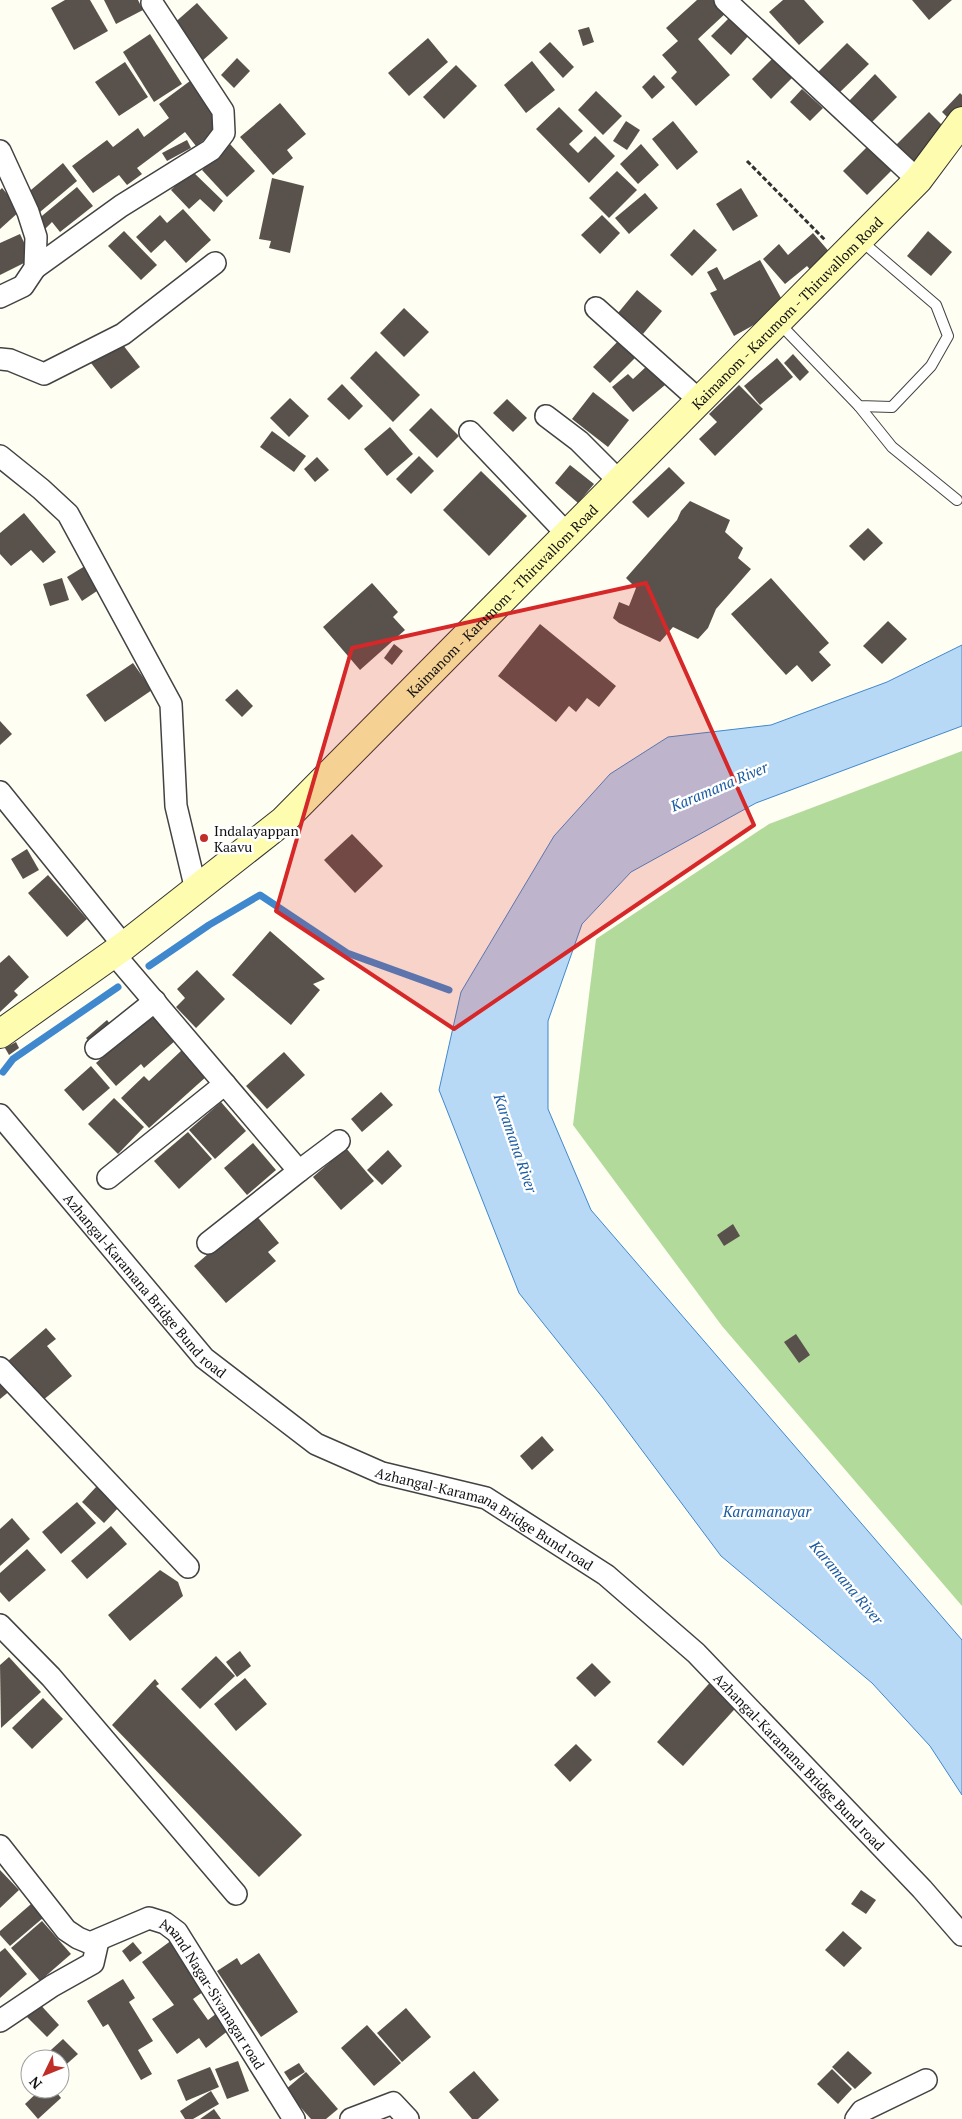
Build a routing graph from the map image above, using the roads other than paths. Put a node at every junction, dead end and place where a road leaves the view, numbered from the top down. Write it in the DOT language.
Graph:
graph roads {
  1 [pos="725,0"];
  2 [pos="152,3"];
  3 [pos="962,121"];
  4 [pos="0,151"];
  5 [pos="918,180"];
  6 [pos="850,248"];
  7 [pos="214,263"];
  8 [pos="35,268"];
  9 [pos="0,297"];
  10 [pos="596,308"];
  11 [pos="777,321"];
  12 [pos="0,359"];
  13 [pos="699,400"];
  14 [pos="859,406"];
  15 [pos="546,416"];
  16 [pos="470,432"];
  17 [pos="0,456"];
  18 [pos="619,481"];
  19 [pos="957,500"];
  20 [pos="567,534"];
  21 [pos="0,792"];
  22 [pos="196,890"];
  23 [pos="119,950"];
  24 [pos="155,1001"];
  25 [pos="0,1034"];
  26 [pos="96,1048"];
  27 [pos="226,1084"];
  28 [pos="0,1115"];
  29 [pos="339,1141"];
  30 [pos="299,1171"];
  31 [pos="108,1178"];
  32 [pos="208,1243"];
  33 [pos="0,1368"];
  34 [pos="188,1568"];
  35 [pos="0,1625"];
  36 [pos="0,1846"];
  37 [pos="236,1894"];
  38 [pos="962,1935"];
  39 [pos="98,1940"];
  40 [pos="0,2021"];
  41 [pos="926,2080"];
  42 [pos="294,2119"];
  43 [pos="351,2119"];
  44 [pos="408,2119"];
  45 [pos="856,2119"];
  1 -- 5 [label="street"];
  2 -- 8 [label="street"];
  3 -- 5 [label="main road, Kaimanom - Karumom - Thiruvallom Road"];
  4 -- 8 [label="street"];
  5 -- 6 [label="main road, Kaimanom - Karumom - Thiruvallom Road"];
  6 -- 11 [label="main road, Kaimanom - Karumom - Thiruvallom Road"];
  6 -- 14 [label="lane"];
  7 -- 12 [label="street"];
  8 -- 9 [label="street"];
  10 -- 13 [label="street"];
  11 -- 13 [label="main road, Kaimanom - Karumom - Thiruvallom Road"];
  11 -- 14 [label="lane"];
  13 -- 18 [label="main road, Kaimanom - Karumom - Thiruvallom Road"];
  14 -- 19 [label="lane"];
  15 -- 18 [label="street"];
  16 -- 20 [label="street"];
  17 -- 22 [label="street"];
  18 -- 20 [label="main road, Kaimanom - Karumom - Thiruvallom Road"];
  20 -- 22 [label="main road, Kaimanom - Karumom - Thiruvallom Road"];
  21 -- 23 [label="street"];
  22 -- 23 [label="main road, Kaimanom - Karumom - Thiruvallom Road"];
  23 -- 24 [label="street"];
  23 -- 25 [label="main road, Kaimanom - Karumom - Thiruvallom Road"];
  24 -- 26 [label="street"];
  24 -- 27 [label="street"];
  27 -- 30 [label="street"];
  27 -- 31 [label="street"];
  28 -- 38 [label="street, Azhangal-Karamana Bridge Bund road"];
  29 -- 30 [label="street"];
  30 -- 32 [label="street"];
  33 -- 34 [label="street"];
  35 -- 37 [label="street"];
  36 -- 39 [label="street"];
  39 -- 40 [label="street"];
  39 -- 42 [label="street, Anand Nagar-Sivanagar road"];
  41 -- 45 [label="street"];
  43 -- 44 [label="street"];
}
